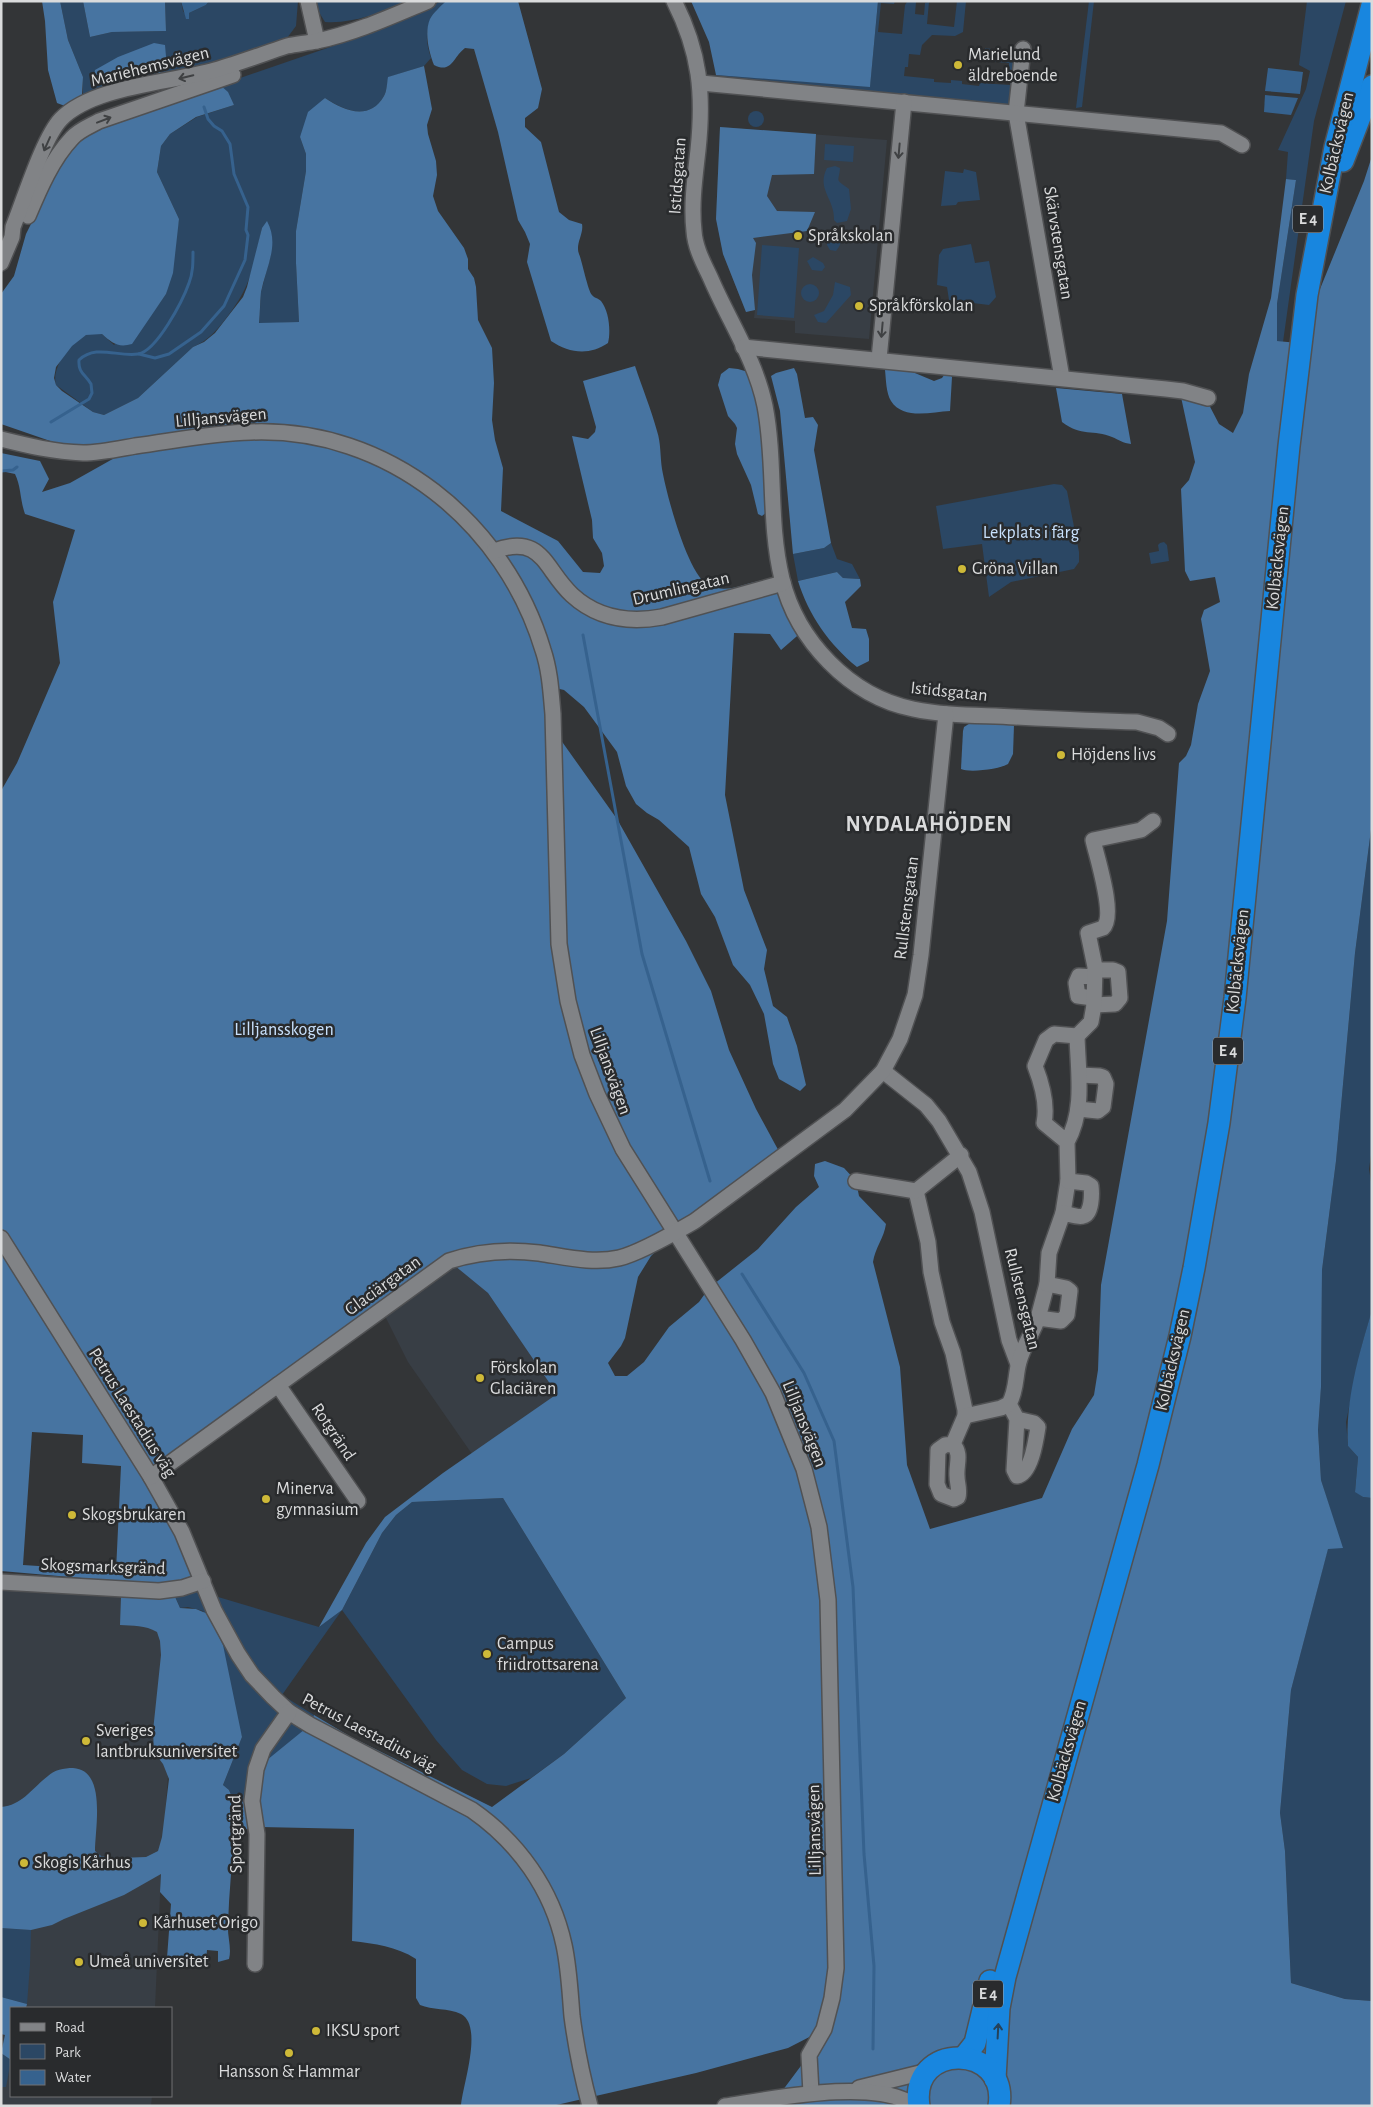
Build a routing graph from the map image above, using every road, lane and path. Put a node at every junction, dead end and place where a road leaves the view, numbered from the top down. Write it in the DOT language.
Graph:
graph roads {
  1 [pos="308,1"];
  2 [pos="428,1"];
  3 [pos="674,1"];
  4 [pos="1360,1"];
  5 [pos="1372,5"];
  6 [pos="317,41"];
  7 [pos="1023,49"];
  8 [pos="700,83"];
  9 [pos="1372,86"];
  10 [pos="904,102"];
  11 [pos="1016,113"];
  12 [pos="1242,145"];
  13 [pos="1323,207"];
  14 [pos="7,241"];
  15 [pos="1,263"];
  16 [pos="743,347"];
  17 [pos="879,360"];
  18 [pos="1062,378"];
  19 [pos="1208,398"];
  20 [pos="1,439"];
  21 [pos="494,551"];
  22 [pos="783,584"];
  23 [pos="946,714"];
  24 [pos="1168,734"];
  25 [pos="1153,822"];
  26 [pos="1094,974"];
  27 [pos="1094,1002"];
  28 [pos="1077,1036"];
  29 [pos="883,1071"];
  30 [pos="1080,1075"];
  31 [pos="1078,1109"];
  32 [pos="1067,1142"];
  33 [pos="961,1155"];
  34 [pos="856,1181"];
  35 [pos="1068,1181"];
  36 [pos="916,1191"];
  37 [pos="1063,1213"];
  38 [pos="674,1233"];
  39 [pos="1,1238"];
  40 [pos="1046,1284"];
  41 [pos="1038,1318"];
  42 [pos="1018,1364"];
  43 [pos="278,1385"];
  44 [pos="1009,1404"];
  45 [pos="965,1416"];
  46 [pos="1017,1419"];
  47 [pos="953,1444"];
  48 [pos="151,1477"];
  49 [pos="358,1501"];
  50 [pos="203,1581"];
  51 [pos="1,1582"];
  52 [pos="289,1712"];
  53 [pos="255,1964"];
  54 [pos="964,2057"];
  55 [pos="928,2070"];
  56 [pos="995,2079"];
  57 [pos="848,2091"];
  58 [pos="811,2093"];
  59 [pos="590,2106"];
  60 [pos="725,2106"];
  61 [pos="915,2106"];
  62 [pos="919,2106"];
  63 [pos="999,2106"];
  1 -- 6 [label="street"];
  2 -- 6 [label="street, Mariehemsvägen"];
  3 -- 8 [label="street, Istidsgatan"];
  4 -- 54 [label="highway, Kolbäcksvägen / E 4"];
  5 -- 13 [label="highway, Kolbäcksvägen / E 4"];
  14 -- 6 [label="street, Mariehemsvägen, one-way"];
  6 -- 14 [label="street, Mariehemsvägen, one-way"];
  7 -- 11 [label="street, Skärvstensgatan"];
  8 -- 10 [label="street"];
  8 -- 16 [label="street, Istidsgatan"];
  9 -- 13 [label="highway"];
  10 -- 11 [label="street"];
  10 -- 17 [label="street, one-way"];
  11 -- 12 [label="street"];
  11 -- 18 [label="street, Skärvstensgatan"];
  56 -- 13 [label="highway, Kolbäcksvägen / E 4, one-way"];
  14 -- 15 [label="street"];
  16 -- 17 [label="street"];
  16 -- 22 [label="street, Istidsgatan"];
  17 -- 18 [label="street"];
  18 -- 19 [label="street"];
  20 -- 21 [label="street, Lilljansvägen"];
  21 -- 22 [label="street, Drumlingatan"];
  21 -- 38 [label="street, Lilljansvägen"];
  22 -- 23 [label="street, Istidsgatan"];
  23 -- 24 [label="street, Istidsgatan"];
  23 -- 29 [label="street, Rullstensgatan"];
  25 -- 26 [label="street"];
  26 -- 27 [label="street"];
  26 -- 27 [label="street"];
  27 -- 28 [label="street"];
  28 -- 30 [label="street"];
  28 -- 32 [label="street"];
  29 -- 33 [label="street, Rullstensgatan"];
  29 -- 38 [label="street, Rullstensgatan"];
  30 -- 31 [label="street"];
  30 -- 31 [label="street"];
  31 -- 32 [label="street"];
  32 -- 35 [label="street"];
  33 -- 36 [label="street"];
  33 -- 42 [label="street, Rullstensgatan"];
  34 -- 36 [label="street"];
  35 -- 37 [label="street"];
  35 -- 37 [label="street"];
  36 -- 45 [label="street"];
  37 -- 40 [label="street"];
  38 -- 43 [label="street, Glaciärgatan"];
  38 -- 58 [label="street, Lilljansvägen"];
  39 -- 48 [label="street, Petrus Laestadius väg"];
  40 -- 41 [label="street"];
  40 -- 41 [label="street"];
  41 -- 42 [label="street"];
  42 -- 44 [label="street"];
  43 -- 48 [label="street, Glaciärgatan"];
  43 -- 49 [label="street, Rotgränd"];
  44 -- 45 [label="street"];
  44 -- 46 [label="street"];
  45 -- 47 [label="street"];
  48 -- 50 [label="street, Petrus Laestadius väg"];
  50 -- 51 [label="street, Skogsmarksgränd"];
  50 -- 52 [label="street, Petrus Laestadius väg"];
  52 -- 53 [label="street, Sportgränd"];
  52 -- 59 [label="street, Petrus Laestadius väg"];
  54 -- 55 [label="highway"];
  54 -- 56 [label="highway"];
  55 -- 57 [label="street"];
  55 -- 62 [label="highway"];
  56 -- 63 [label="highway, E 4"];
  57 -- 58 [label="street"];
  57 -- 61 [label="street"];
  58 -- 60 [label="street"];
}
